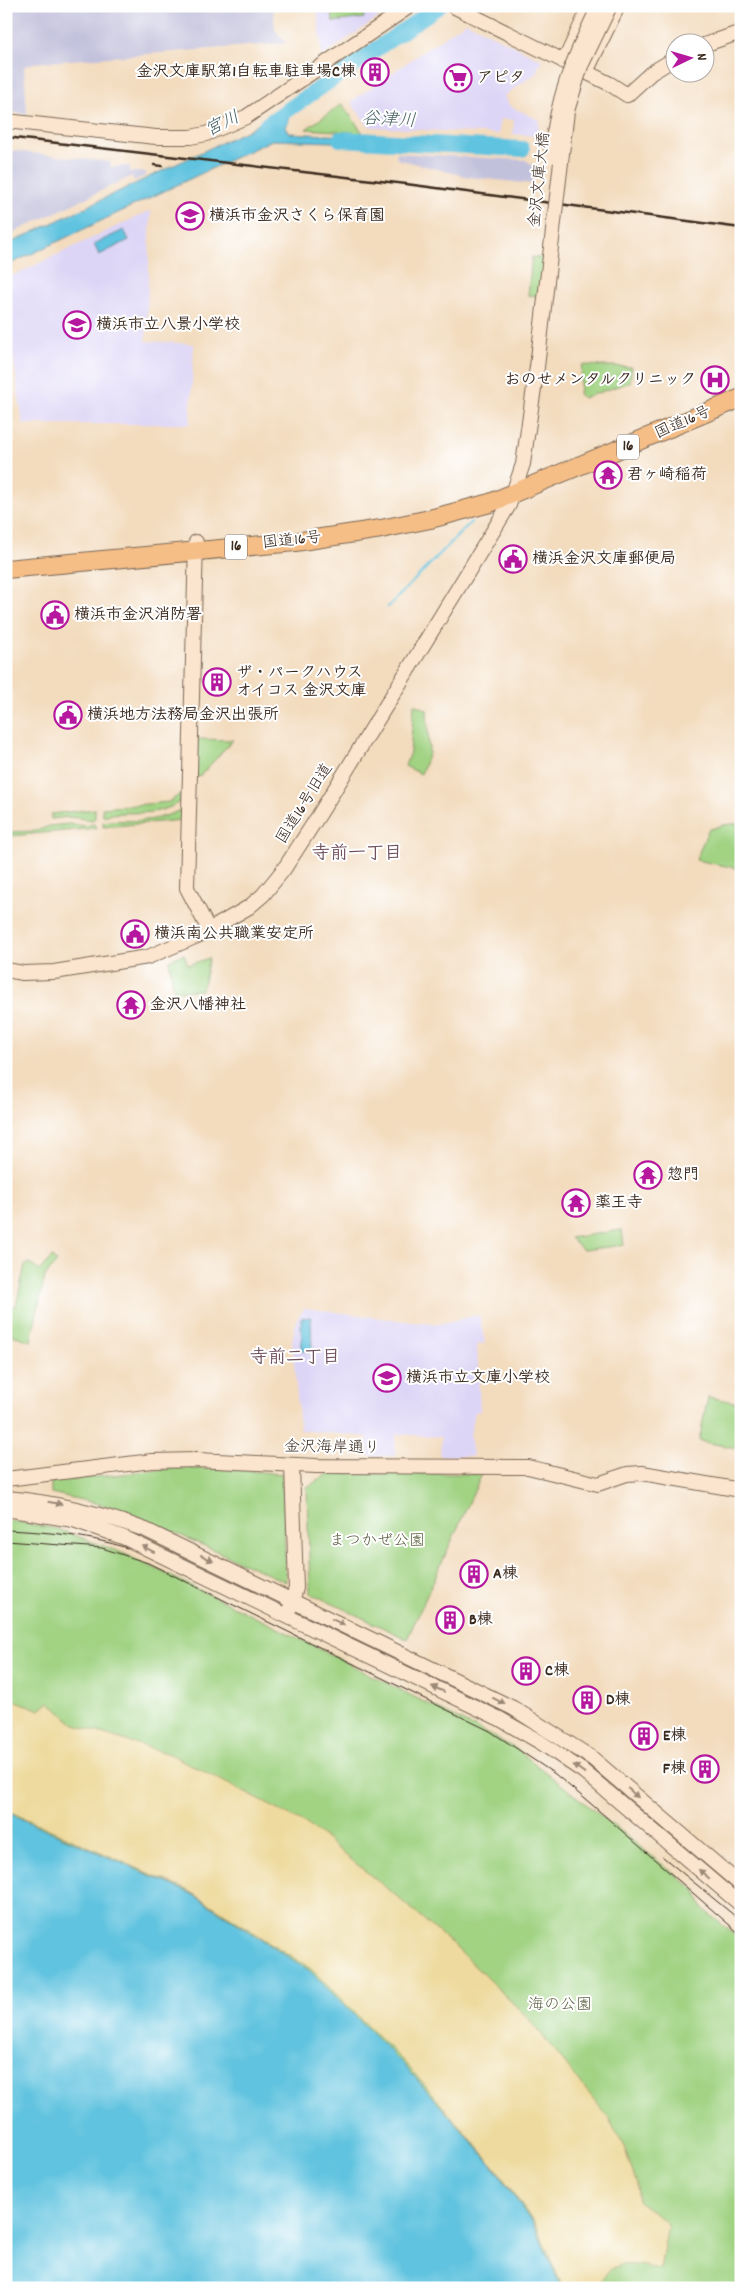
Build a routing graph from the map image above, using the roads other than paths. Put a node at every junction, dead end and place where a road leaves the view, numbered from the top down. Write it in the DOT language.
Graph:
graph roads {
  1 [pos="410,6"];
  2 [pos="453,6"];
  3 [pos="590,6"];
  4 [pos="599,6"];
  5 [pos="610,6"];
  6 [pos="618,6"];
  7 [pos="741,32"];
  8 [pos="714,41"];
  9 [pos="564,62"];
  10 [pos="664,65"];
  11 [pos="586,72"];
  12 [pos="6,121"];
  13 [pos="533,366"];
  14 [pos="741,398"];
  15 [pos="513,492"];
  16 [pos="195,546"];
  17 [pos="6,560"];
  18 [pos="6,569"];
  19 [pos="209,930"];
  20 [pos="6,970"];
  21 [pos="292,1465"];
  22 [pos="6,1478"];
  23 [pos="741,1490"];
  24 [pos="6,1498"];
  25 [pos="6,1509"];
  26 [pos="294,1600"];
  27 [pos="286,1617"];
  28 [pos="741,1885"];
  29 [pos="741,1905"];
  1 -- 12 [label="street"];
  2 -- 9 [label="street"];
  3 -- 9 [label="street"];
  4 -- 13 [label="street, 金沢文庫大橋, bridge"];
  5 -- 13 [label="street, 金沢文庫大橋, bridge"];
  6 -- 11 [label="street"];
  7 -- 8 [label="street"];
  9 -- 11 [label="street"];
  10 -- 11 [label="street"];
  13 -- 15 [label="street, 国道16号旧道"];
  14 -- 15 [label="highway, 国道16号 / 16"];
  15 -- 16 [label="highway, 国道16号 / 16"];
  15 -- 19 [label="street, 国道16号旧道"];
  16 -- 17 [label="highway, 国道16号 / 16"];
  16 -- 18 [label="highway, 国道16号 / 16"];
  16 -- 19 [label="street"];
  19 -- 20 [label="street, 国道16号旧道"];
  21 -- 22 [label="street, 金沢海岸通り"];
  21 -- 23 [label="street, 金沢海岸通り"];
  21 -- 26 [label="street"];
  24 -- 26 [label="street, one-way"];
  27 -- 25 [label="street, one-way"];
  26 -- 27 [label="street"];
  26 -- 28 [label="street, one-way"];
  29 -- 27 [label="street, one-way"];
}
